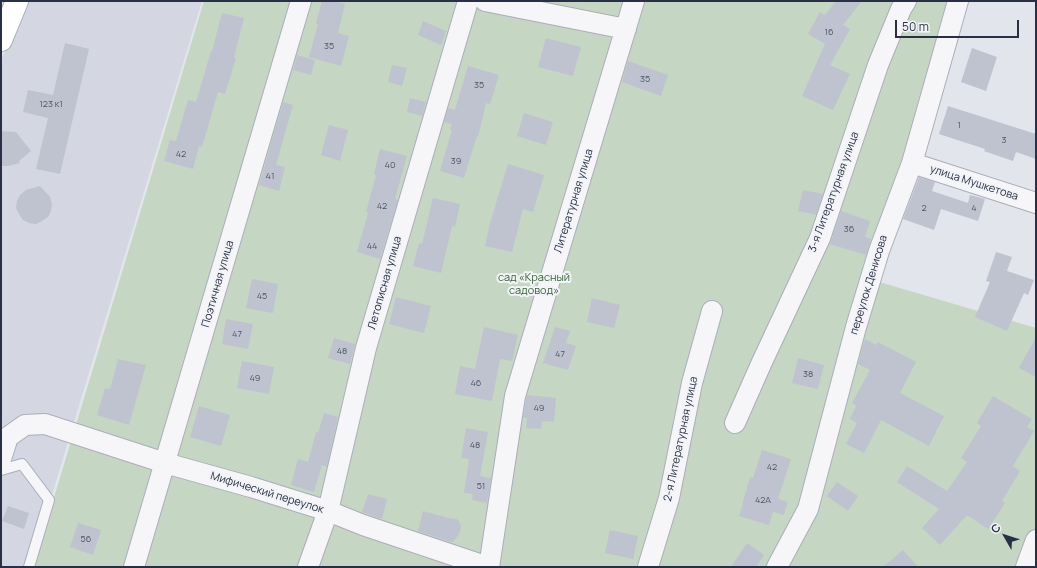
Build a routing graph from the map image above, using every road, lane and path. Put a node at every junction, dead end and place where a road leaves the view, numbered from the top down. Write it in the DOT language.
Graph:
graph roads {
  1 [pos="18,1"];
  2 [pos="301,1"];
  3 [pos="468,1"];
  4 [pos="485,1"];
  5 [pos="634,1"];
  6 [pos="906,1"];
  7 [pos="958,1"];
  8 [pos="626,29"];
  9 [pos="1,40"];
  10 [pos="912,163"];
  11 [pos="1036,203"];
  12 [pos="712,311"];
  13 [pos="735,424"];
  14 [pos="1,459"];
  15 [pos="165,463"];
  16 [pos="1,470"];
  17 [pos="328,511"];
  18 [pos="1036,540"];
  19 [pos="29,567"];
  20 [pos="134,567"];
  21 [pos="308,567"];
  22 [pos="488,567"];
  23 [pos="648,567"];
  24 [pos="776,567"];
  25 [pos="1026,567"];
  1 -- 9 [label="street"];
  2 -- 15 [label="street, Поэтичная улица"];
  3 -- 17 [label="street, Летописная улица"];
  4 -- 8 [label="street"];
  5 -- 8 [label="street, Литературная улица"];
  6 -- 13 [label="street, 3-я Литературная улица"];
  7 -- 10 [label="street, переулок Денисова"];
  8 -- 22 [label="street, Литературная улица"];
  10 -- 11 [label="street, улица Мушкетова"];
  10 -- 24 [label="street, переулок Денисова"];
  12 -- 23 [label="street, 2-я Литературная улица"];
  14 -- 15 [label="street, Мифический переулок"];
  15 -- 17 [label="street, Мифический переулок"];
  15 -- 20 [label="street, Поэтичная улица"];
  16 -- 19 [label="lane"];
  17 -- 21 [label="street, Летописная улица"];
  17 -- 22 [label="street, Мифический переулок"];
  18 -- 25 [label="street"];
}
